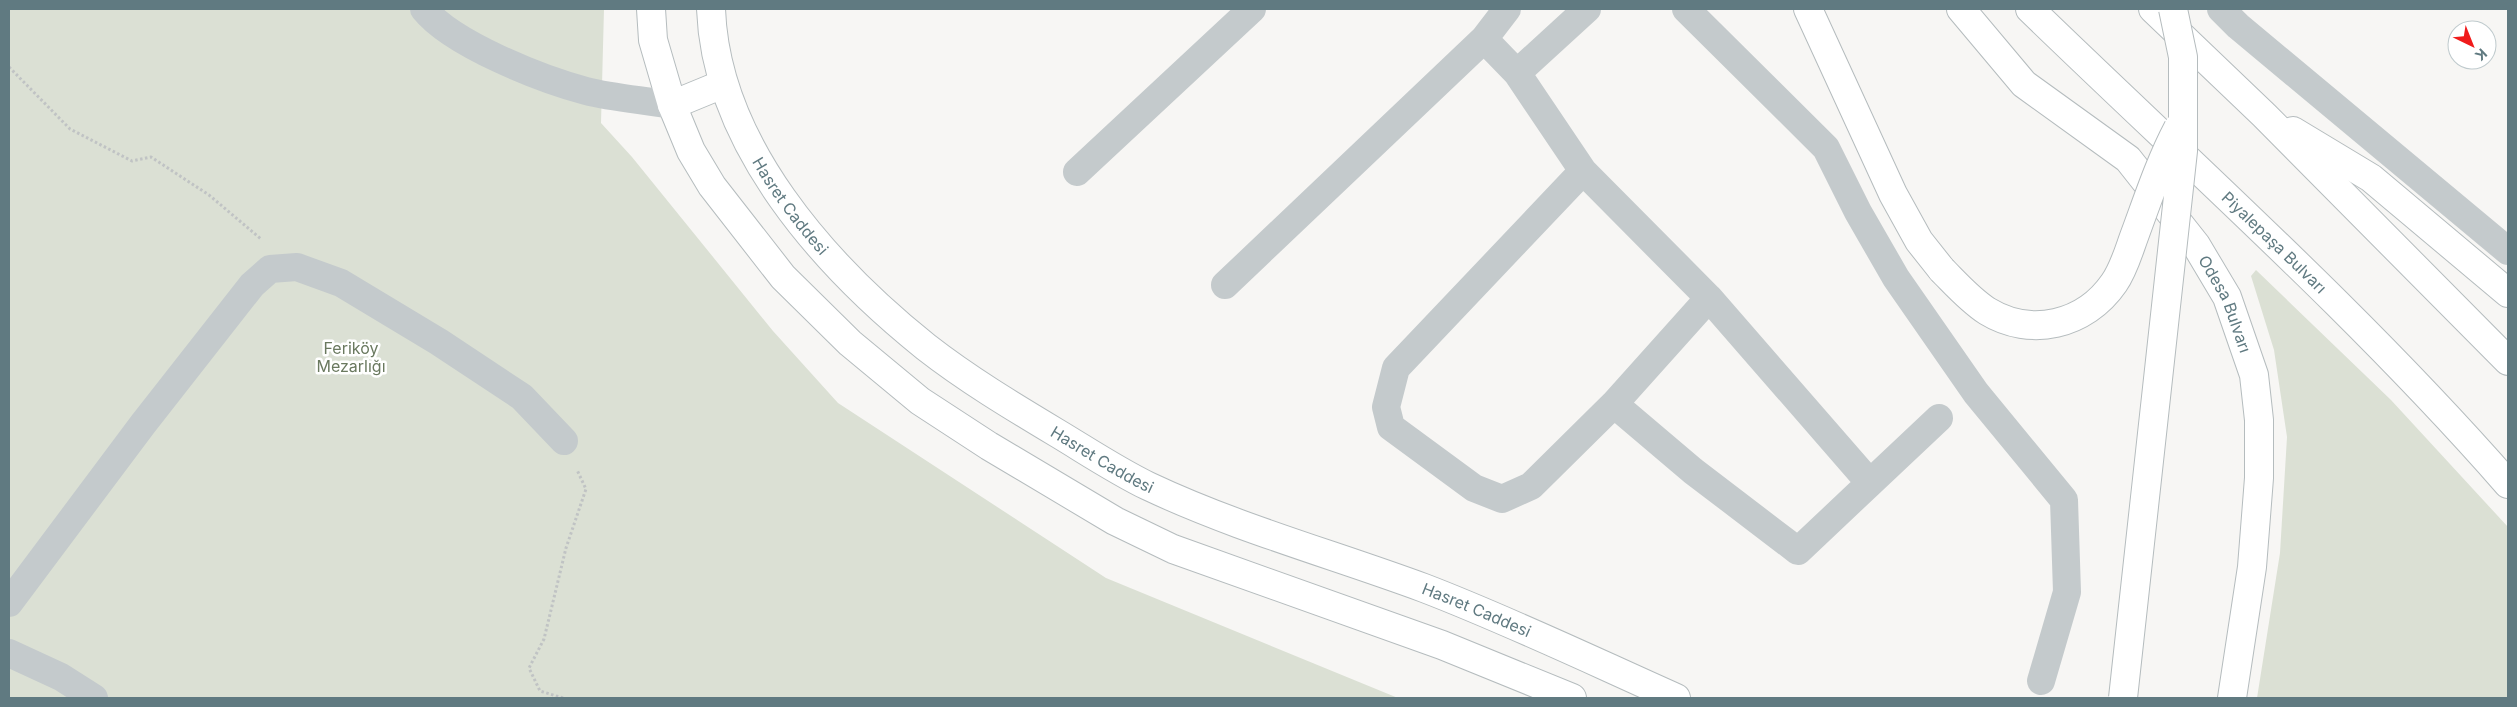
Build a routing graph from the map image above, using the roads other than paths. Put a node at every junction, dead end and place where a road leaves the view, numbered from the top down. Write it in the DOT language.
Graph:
graph roads {
  1 [pos="424,9"];
  2 [pos="652,9"];
  3 [pos="711,9"];
  4 [pos="1252,9"];
  5 [pos="1507,9"];
  6 [pos="1587,9"];
  7 [pos="1686,9"];
  8 [pos="1808,9"];
  9 [pos="1961,9"];
  10 [pos="2030,9"];
  11 [pos="2153,9"];
  12 [pos="2173,9"];
  13 [pos="2221,9"];
  14 [pos="1484,39"];
  15 [pos="1517,73"];
  16 [pos="723,84"];
  17 [pos="672,104"];
  18 [pos="2264,115"];
  19 [pos="2184,116"];
  20 [pos="1583,170"];
  21 [pos="1077,172"];
  22 [pos="2508,251"];
  23 [pos="1225,285"];
  24 [pos="2508,293"];
  25 [pos="1709,298"];
  26 [pos="2508,361"];
  27 [pos="1614,404"];
  28 [pos="1939,418"];
  29 [pos="564,441"];
  30 [pos="1870,483"];
  31 [pos="2508,484"];
  32 [pos="9,603"];
  33 [pos="9,653"];
  34 [pos="2041,681"];
  35 [pos="94,698"];
  36 [pos="1572,698"];
  37 [pos="1676,698"];
  38 [pos="2123,698"];
  39 [pos="2232,698"];
  1 -- 17 [label="street"];
  2 -- 17 [label="main road"];
  3 -- 16 [label="main road, Hasret Caddesi"];
  4 -- 21 [label="street"];
  5 -- 14 [label="street"];
  6 -- 15 [label="street"];
  7 -- 34 [label="street"];
  8 -- 19 [label="main road, bridge"];
  9 -- 39 [label="main road, Odesa Bulvarı"];
  10 -- 31 [label="main road, Piyalepaşa Bulvarı"];
  11 -- 18 [label="main road"];
  12 -- 19 [label="main road, bridge"];
  13 -- 22 [label="street"];
  14 -- 15 [label="street"];
  14 -- 23 [label="street"];
  15 -- 20 [label="street"];
  16 -- 17 [label="main road"];
  16 -- 37 [label="main road, Hasret Caddesi"];
  17 -- 36 [label="main road"];
  18 -- 24 [label="main road"];
  18 -- 26 [label="main road"];
  19 -- 38 [label="main road, bridge"];
  20 -- 25 [label="street"];
  20 -- 27 [label="street"];
  25 -- 27 [label="street"];
  25 -- 30 [label="street"];
  27 -- 30 [label="street"];
  28 -- 30 [label="street"];
  29 -- 32 [label="street"];
  33 -- 35 [label="street"];
}
